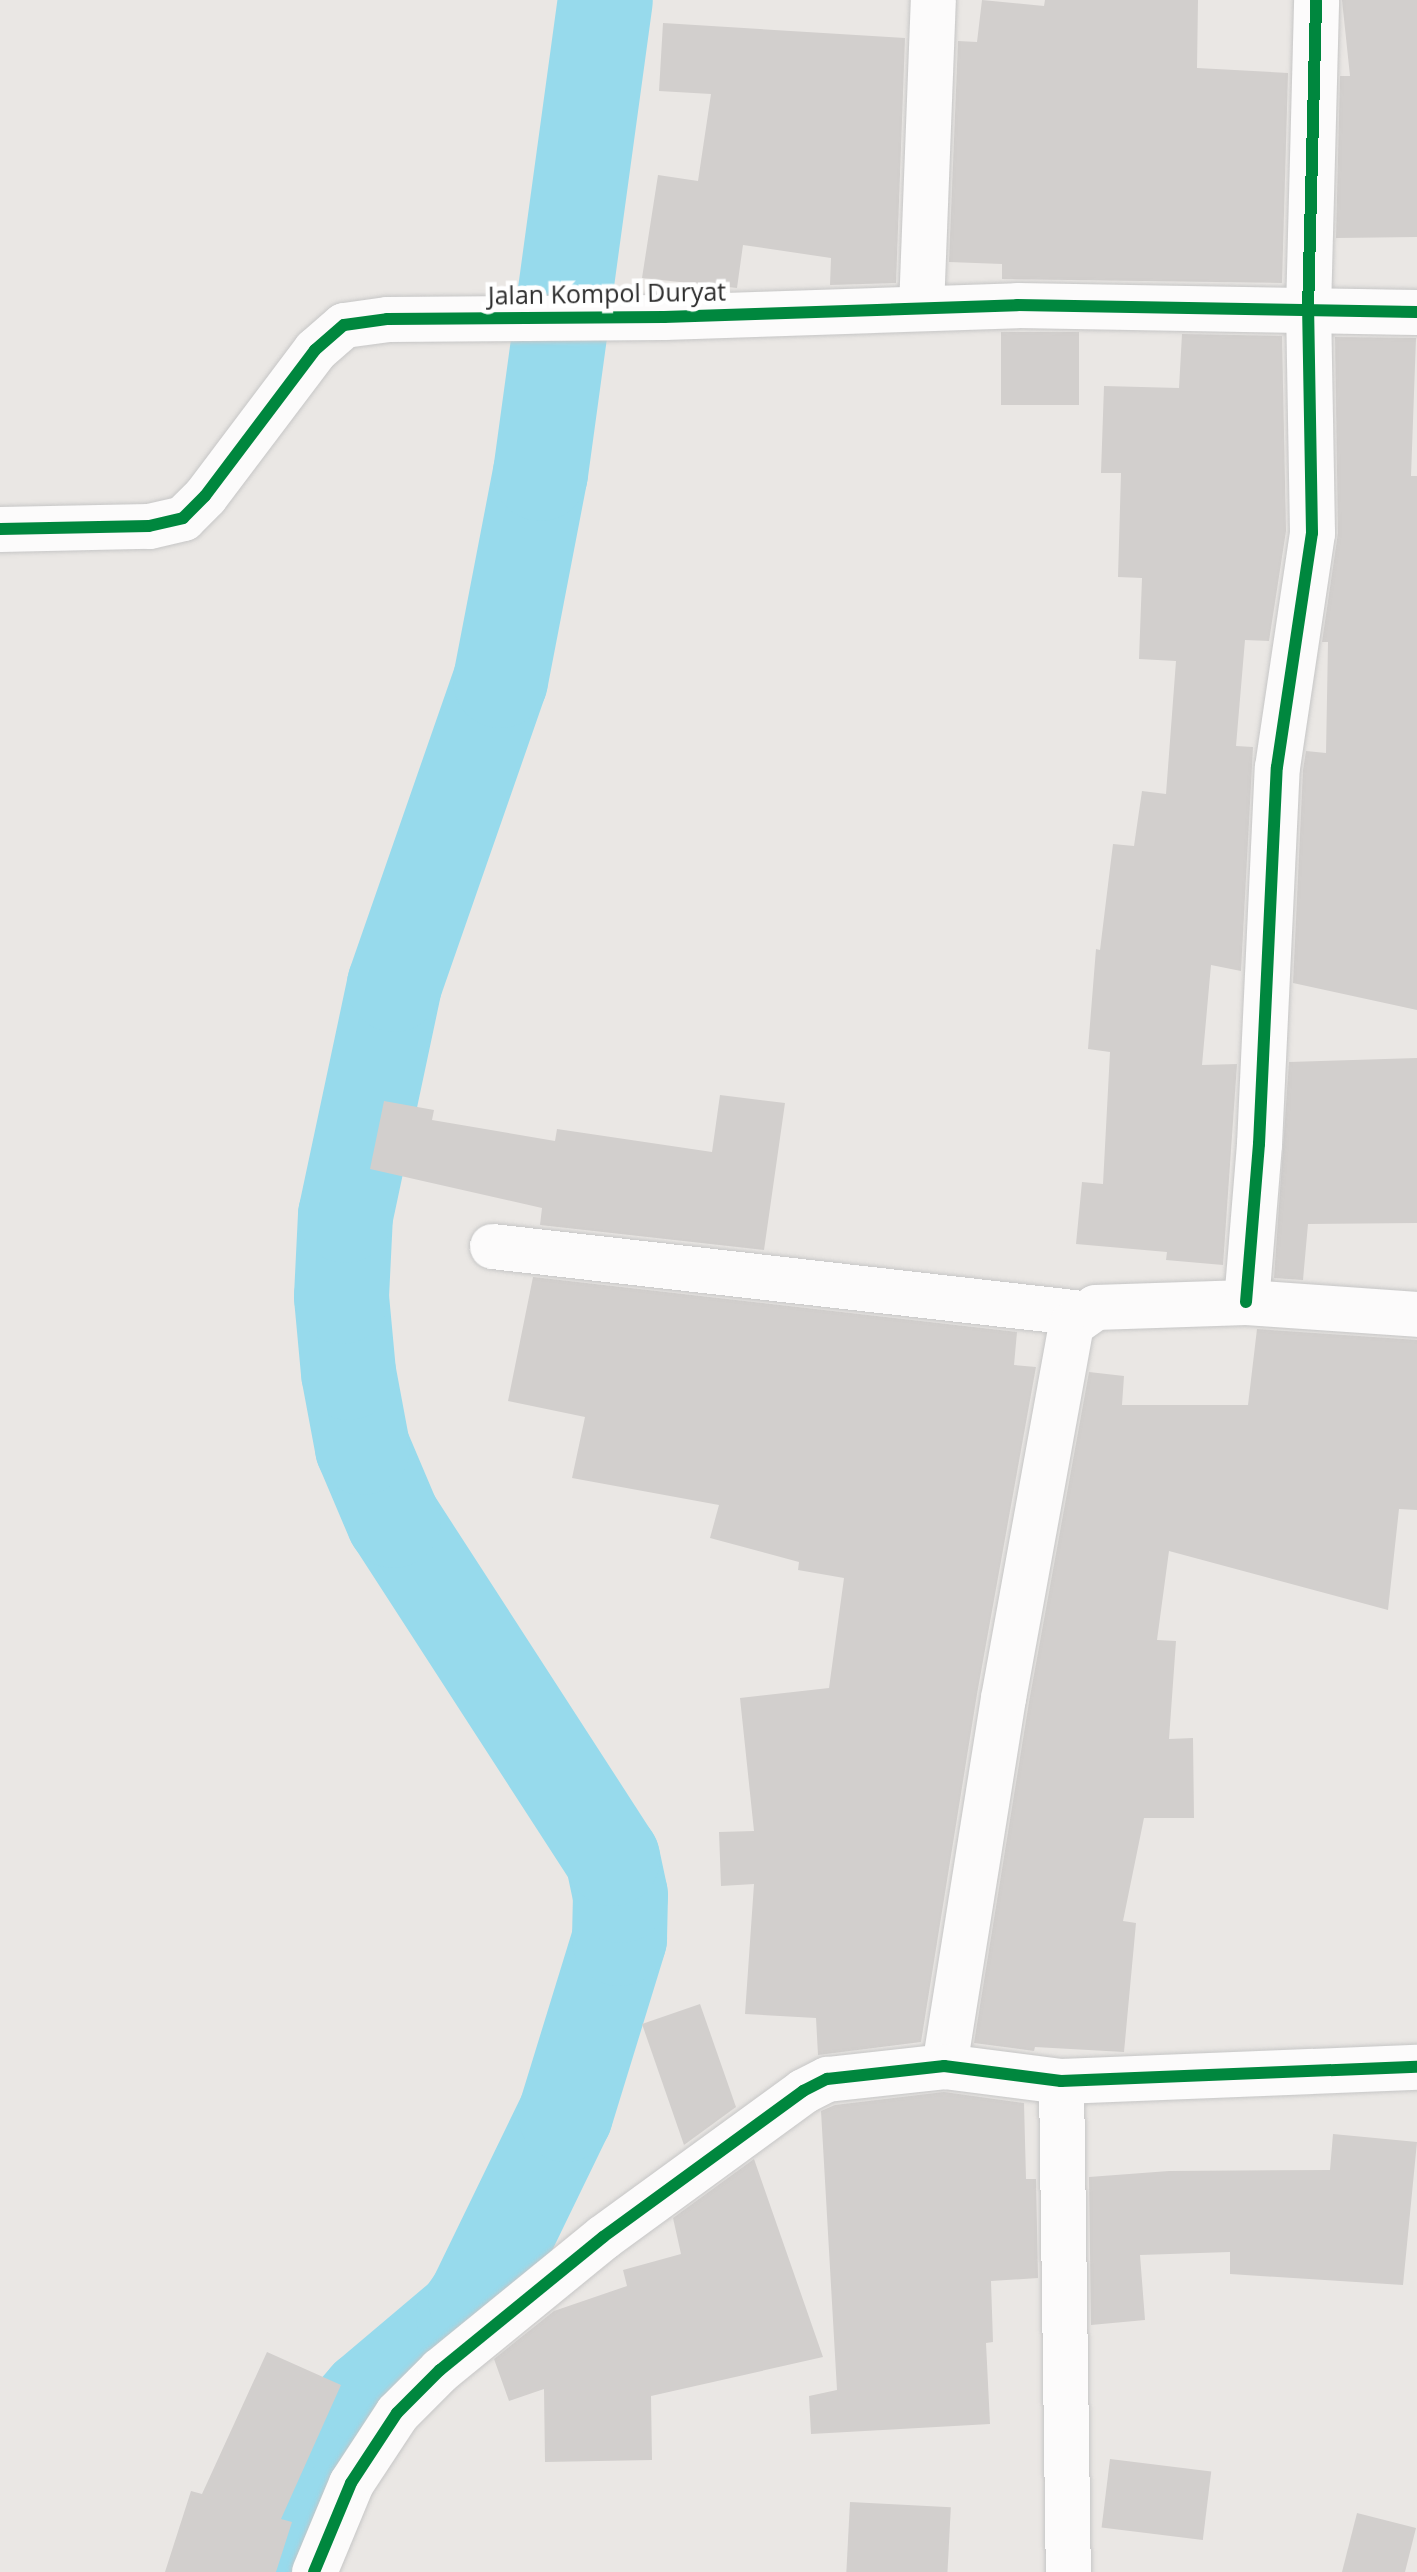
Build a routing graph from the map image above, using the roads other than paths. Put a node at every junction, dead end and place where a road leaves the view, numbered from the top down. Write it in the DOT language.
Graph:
graph roads {
  1 [pos="933,0"];
  2 [pos="1316,0"];
  3 [pos="921,308"];
  4 [pos="1308,310"];
  5 [pos="1417,312"];
  6 [pos="0,530"];
  7 [pos="492,1246"];
  8 [pos="1246,1302"];
  9 [pos="1082,1313"];
  10 [pos="1417,1314"];
  11 [pos="944,2066"];
  12 [pos="1417,2067"];
  13 [pos="1061,2080"];
  14 [pos="314,2572"];
  15 [pos="1068,2572"];
  1 -- 3 [label="street"];
  2 -- 4 [label="street"];
  3 -- 4 [label="street, Jalan Kompol Duryat"];
  3 -- 6 [label="street, Jalan Kompol Duryat"];
  4 -- 5 [label="street, Jalan Kompol Duryat"];
  4 -- 8 [label="street"];
  7 -- 9 [label="street"];
  8 -- 9 [label="street"];
  8 -- 10 [label="street"];
  9 -- 11 [label="street"];
  11 -- 13 [label="street"];
  11 -- 14 [label="street"];
  12 -- 13 [label="street"];
  13 -- 15 [label="street"];
}
